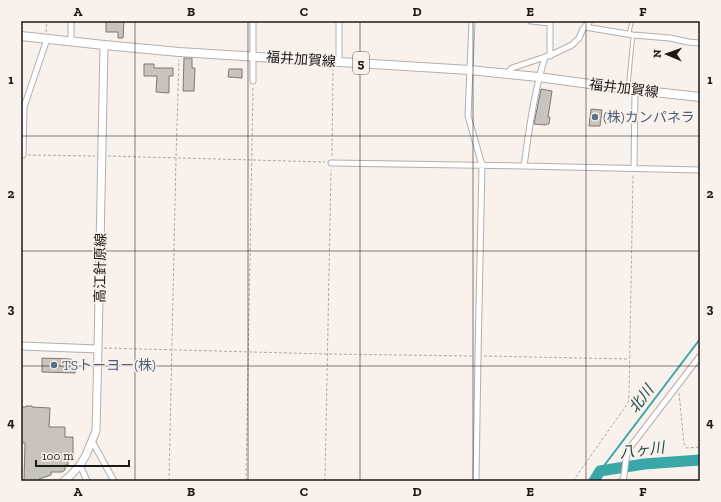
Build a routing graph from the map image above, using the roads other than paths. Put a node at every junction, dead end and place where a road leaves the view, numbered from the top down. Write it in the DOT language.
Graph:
graph roads {
  1 [pos="71,21"];
  2 [pos="253,21"];
  3 [pos="339,21"];
  4 [pos="472,21"];
  5 [pos="531,21"];
  6 [pos="590,21"];
  7 [pos="632,21"];
  8 [pos="550,22"];
  9 [pos="585,27"];
  10 [pos="631,34"];
  11 [pos="21,36"];
  12 [pos="46,39"];
  13 [pos="71,42"];
  14 [pos="700,43"];
  15 [pos="104,45"];
  16 [pos="254,56"];
  17 [pos="547,57"];
  18 [pos="336,62"];
  19 [pos="470,70"];
  20 [pos="506,74"];
  21 [pos="538,78"];
  22 [pos="253,81"];
  23 [pos="631,90"];
  24 [pos="700,97"];
  25 [pos="23,155"];
  26 [pos="331,163"];
  27 [pos="482,165"];
  28 [pos="524,166"];
  29 [pos="634,168"];
  30 [pos="700,170"];
  31 [pos="21,346"];
  32 [pos="98,348"];
  33 [pos="700,356"];
  34 [pos="92,441"];
  35 [pos="80,465"];
  36 [pos="64,481"];
  37 [pos="87,481"];
  38 [pos="114,481"];
  39 [pos="476,481"];
  40 [pos="621,481"];
  1 -- 13 [label="street"];
  2 -- 16 [label="street"];
  3 -- 18 [label="street"];
  4 -- 19 [label="street"];
  5 -- 8 [label="street"];
  6 -- 9 [label="street"];
  7 -- 10 [label="lane"];
  8 -- 17 [label="street"];
  9 -- 10 [label="street"];
  9 -- 17 [label="street"];
  10 -- 14 [label="street"];
  10 -- 23 [label="lane"];
  11 -- 12 [label="main road, 福井加賀線 / 5"];
  12 -- 13 [label="main road, 福井加賀線 / 5"];
  12 -- 25 [label="street"];
  13 -- 15 [label="main road, 福井加賀線 / 5"];
  15 -- 16 [label="main road, 福井加賀線 / 5"];
  15 -- 32 [label="main road, 高江針原線"];
  16 -- 18 [label="main road, 福井加賀線 / 5"];
  16 -- 22 [label="street"];
  17 -- 20 [label="street"];
  17 -- 21 [label="street"];
  18 -- 19 [label="main road, 福井加賀線 / 5"];
  19 -- 20 [label="main road, 福井加賀線 / 5"];
  19 -- 27 [label="street"];
  20 -- 21 [label="main road, 福井加賀線 / 5"];
  21 -- 23 [label="main road, 福井加賀線 / 5"];
  21 -- 28 [label="street"];
  23 -- 24 [label="main road, 福井加賀線 / 5"];
  23 -- 29 [label="street"];
  26 -- 27 [label="street"];
  27 -- 28 [label="street"];
  27 -- 39 [label="street"];
  28 -- 29 [label="street"];
  29 -- 30 [label="street"];
  31 -- 32 [label="main road"];
  32 -- 34 [label="main road, 高江針原線"];
  33 -- 40 [label="street"];
  34 -- 35 [label="main road, 高江針原線"];
  34 -- 38 [label="street"];
  35 -- 36 [label="main road, 高江針原線"];
  35 -- 37 [label="street"];
}
